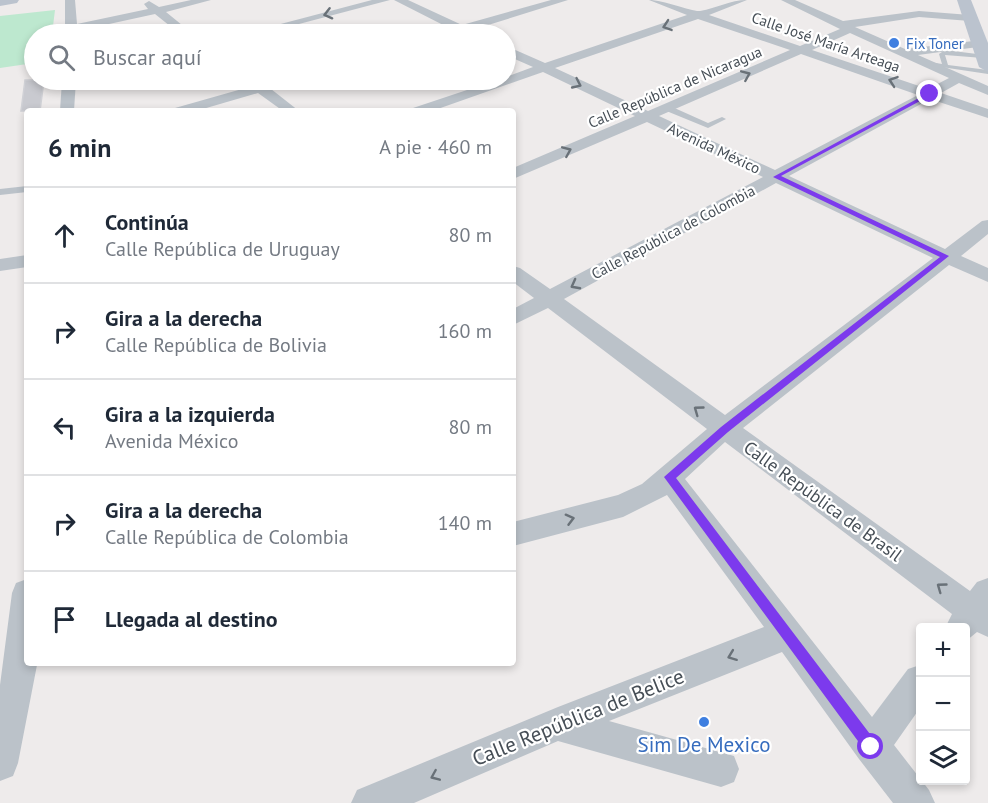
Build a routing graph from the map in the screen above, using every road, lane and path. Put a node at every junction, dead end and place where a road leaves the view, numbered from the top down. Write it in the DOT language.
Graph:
graph roads {
  1 [pos="12,0"];
  2 [pos="70,0"];
  3 [pos="143,0"];
  4 [pos="206,0"];
  5 [pos="385,0"];
  6 [pos="399,0"];
  7 [pos="563,0"];
  8 [pos="654,0"];
  9 [pos="742,0"];
  10 [pos="964,0"];
  11 [pos="792,1"];
  12 [pos="0,2"];
  13 [pos="158,11"];
  14 [pos="698,16"];
  15 [pos="970,18"];
  16 [pos="71,24"];
  17 [pos="104,24"];
  18 [pos="174,24"];
  19 [pos="289,24"];
  20 [pos="451,24"];
  21 [pos="492,24"];
  22 [pos="846,27"];
  23 [pos="803,51"];
  24 [pos="905,53"];
  25 [pos="516,55"];
  26 [pos="983,55"];
  27 [pos="543,68"];
  28 [pos="953,72"];
  29 [pos="988,72"];
  30 [pos="516,77"];
  31 [pos="68,90"];
  32 [pos="238,90"];
  33 [pos="262,90"];
  34 [pos="479,90"];
  35 [pos="988,91"];
  36 [pos="930,94"];
  37 [pos="67,108"];
  38 [pos="188,108"];
  39 [pos="288,108"];
  40 [pos="427,108"];
  41 [pos="667,108"];
  42 [pos="988,114"];
  43 [pos="647,117"];
  44 [pos="722,120"];
  45 [pos="516,173"];
  46 [pos="776,177"];
  47 [pos="24,189"];
  48 [pos="0,192"];
  49 [pos="988,225"];
  50 [pos="945,256"];
  51 [pos="24,261"];
  52 [pos="0,265"];
  53 [pos="516,275"];
  54 [pos="988,276"];
  55 [pos="549,299"];
  56 [pos="516,316"];
  57 [pos="724,429"];
  58 [pos="669,477"];
  59 [pos="516,533"];
  60 [pos="978,613"];
  61 [pos="24,614"];
  62 [pos="787,634"];
  63 [pos="17,667"];
  64 [pos="916,688"];
  65 [pos="558,724"];
  66 [pos="871,747"];
  67 [pos="0,763"];
  68 [pos="721,769"];
  69 [pos="370,803"];
  70 [pos="916,803"];
  1 -- 12 [label="main road"];
  2 -- 16 [label="street"];
  3 -- 13 [label="street"];
  4 -- 13 [label="street"];
  5 -- 19 [label="street, one-way"];
  6 -- 20 [label="street"];
  7 -- 21 [label="street"];
  8 -- 14 [label="street, Calle José María Arteaga"];
  9 -- 14 [label="street"];
  10 -- 15 [label="main road"];
  11 -- 22 [label="street"];
  13 -- 17 [label="street"];
  13 -- 18 [label="street"];
  14 -- 23 [label="street, Calle José María Arteaga"];
  14 -- 27 [label="street, one-way"];
  15 -- 22 [label="street"];
  15 -- 26 [label="main road"];
  22 -- 23 [label="street, Calle República de Nicaragua"];
  22 -- 24 [label="street"];
  36 -- 23 [label="street, Calle José María Arteaga, one-way"];
  41 -- 23 [label="street, Calle República de Nicaragua, one-way"];
  24 -- 26 [label="street"];
  24 -- 28 [label="street"];
  25 -- 27 [label="street, Avenida México"];
  26 -- 28 [label="lane"];
  27 -- 30 [label="street"];
  27 -- 43 [label="street, Avenida México, one-way"];
  28 -- 29 [label="lane"];
  28 -- 35 [label="street"];
  28 -- 36 [label="street, Calle República de Colombia"];
  31 -- 37 [label="street"];
  32 -- 38 [label="street"];
  33 -- 39 [label="street"];
  34 -- 40 [label="street"];
  36 -- 42 [label="street, Calle José María Arteaga"];
  36 -- 46 [label="street, Calle República de Colombia"];
  41 -- 43 [label="street, Calle República de Nicaragua"];
  41 -- 44 [label="lane"];
  45 -- 43 [label="street, Calle República de Nicaragua, one-way"];
  43 -- 46 [label="street, Avenida México"];
  46 -- 50 [label="street, Avenida México"];
  46 -- 55 [label="street, Calle República de Colombia, one-way"];
  47 -- 48 [label="lane"];
  49 -- 50 [label="street"];
  50 -- 54 [label="street, Avenida México"];
  50 -- 57 [label="street"];
  51 -- 52 [label="street"];
  53 -- 55 [label="street, Calle República de Brasil"];
  55 -- 56 [label="street, Calle República de Colombia"];
  57 -- 55 [label="street, Calle República de Brasil, one-way"];
  57 -- 58 [label="street"];
  60 -- 57 [label="street, Calle República de Brasil, one-way"];
  59 -- 58 [label="street, one-way"];
  58 -- 62 [label="street"];
  61 -- 63 [label="street"];
  62 -- 65 [label="street, Calle República de Belice, one-way"];
  62 -- 66 [label="street"];
  63 -- 67 [label="street"];
  64 -- 66 [label="street"];
  65 -- 68 [label="street"];
  65 -- 69 [label="street, Calle República de Belice, one-way"];
  66 -- 70 [label="street"];
}
